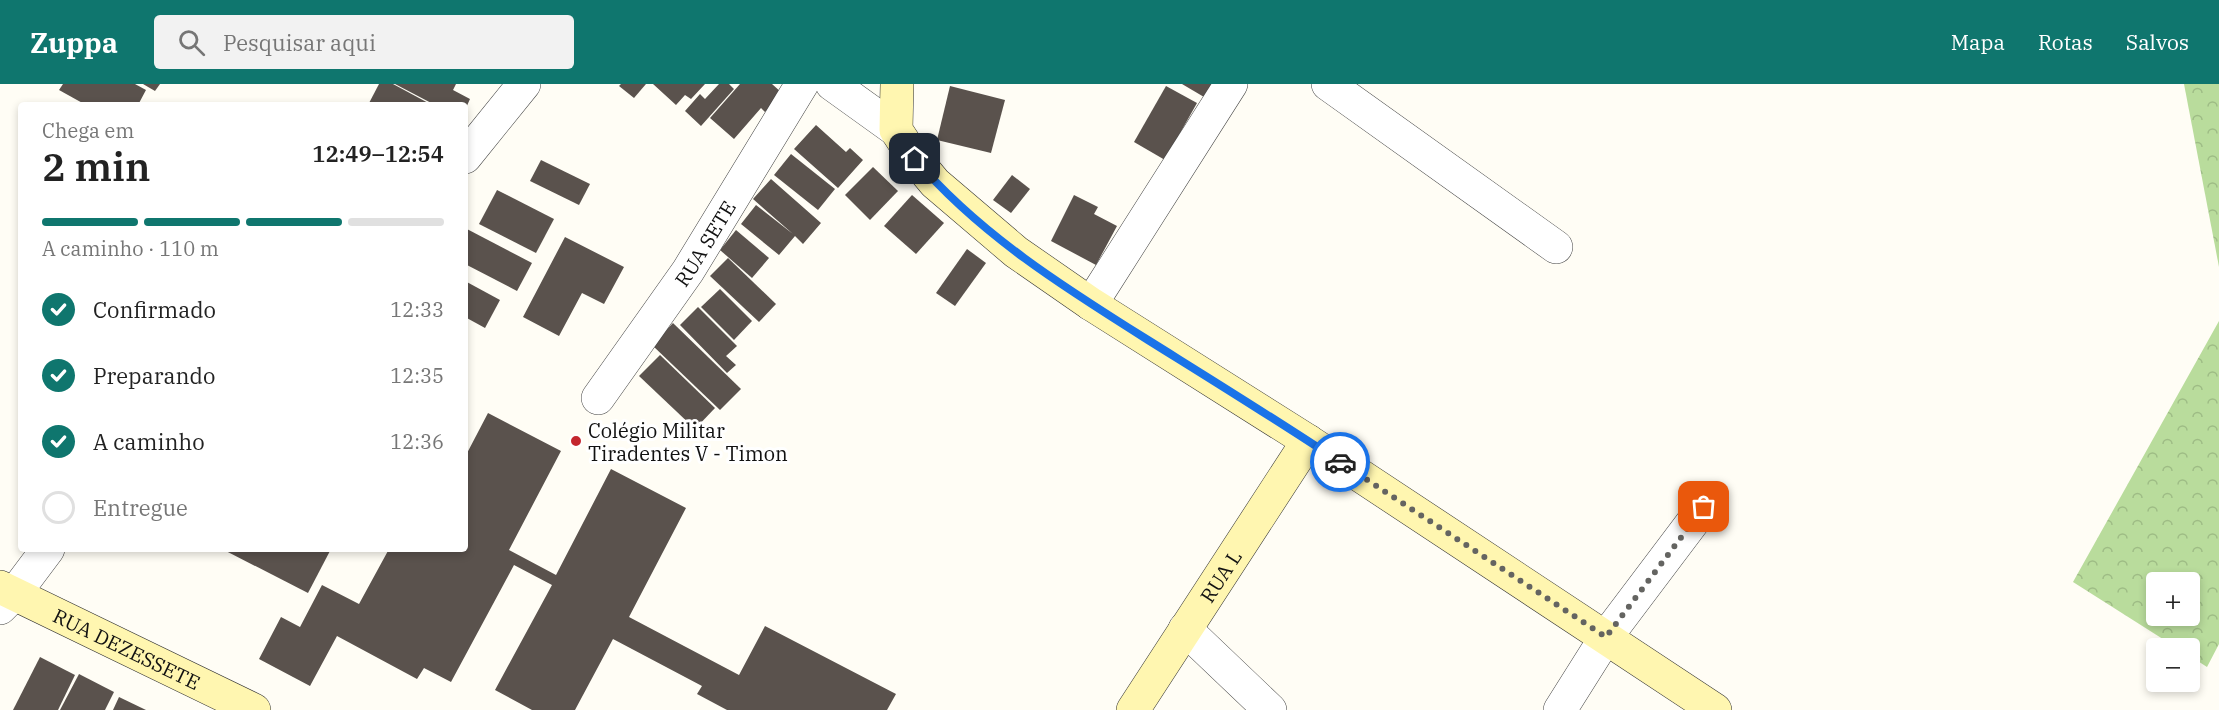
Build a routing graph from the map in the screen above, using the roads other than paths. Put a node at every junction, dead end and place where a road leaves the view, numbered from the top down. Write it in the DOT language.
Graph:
graph roads {
  1 [pos="524,84"];
  2 [pos="802,84"];
  3 [pos="832,84"];
  4 [pos="897,84"];
  5 [pos="1231,84"];
  6 [pos="1328,84"];
  7 [pos="896,130"];
  8 [pos="468,153"];
  9 [pos="1556,247"];
  10 [pos="1091,304"];
  11 [pos="598,398"];
  12 [pos="1308,441"];
  13 [pos="1704,507"];
  14 [pos="45,552"];
  15 [pos="5,596"];
  16 [pos="1185,629"];
  17 [pos="1606,637"];
  18 [pos="254,710"];
  19 [pos="1133,710"];
  20 [pos="1270,710"];
  21 [pos="1560,710"];
  22 [pos="1715,710"];
  1 -- 8 [label="street"];
  2 -- 11 [label="street, RUA SETE"];
  3 -- 7 [label="street"];
  4 -- 7 [label="main road"];
  5 -- 10 [label="street"];
  6 -- 9 [label="street"];
  7 -- 10 [label="main road"];
  10 -- 12 [label="main road"];
  12 -- 16 [label="main road, RUA L"];
  12 -- 17 [label="main road"];
  13 -- 17 [label="street"];
  14 -- 15 [label="street"];
  15 -- 18 [label="main road, RUA DEZESSETE"];
  16 -- 19 [label="main road, RUA L"];
  16 -- 20 [label="street"];
  17 -- 21 [label="street"];
  17 -- 22 [label="main road"];
}
